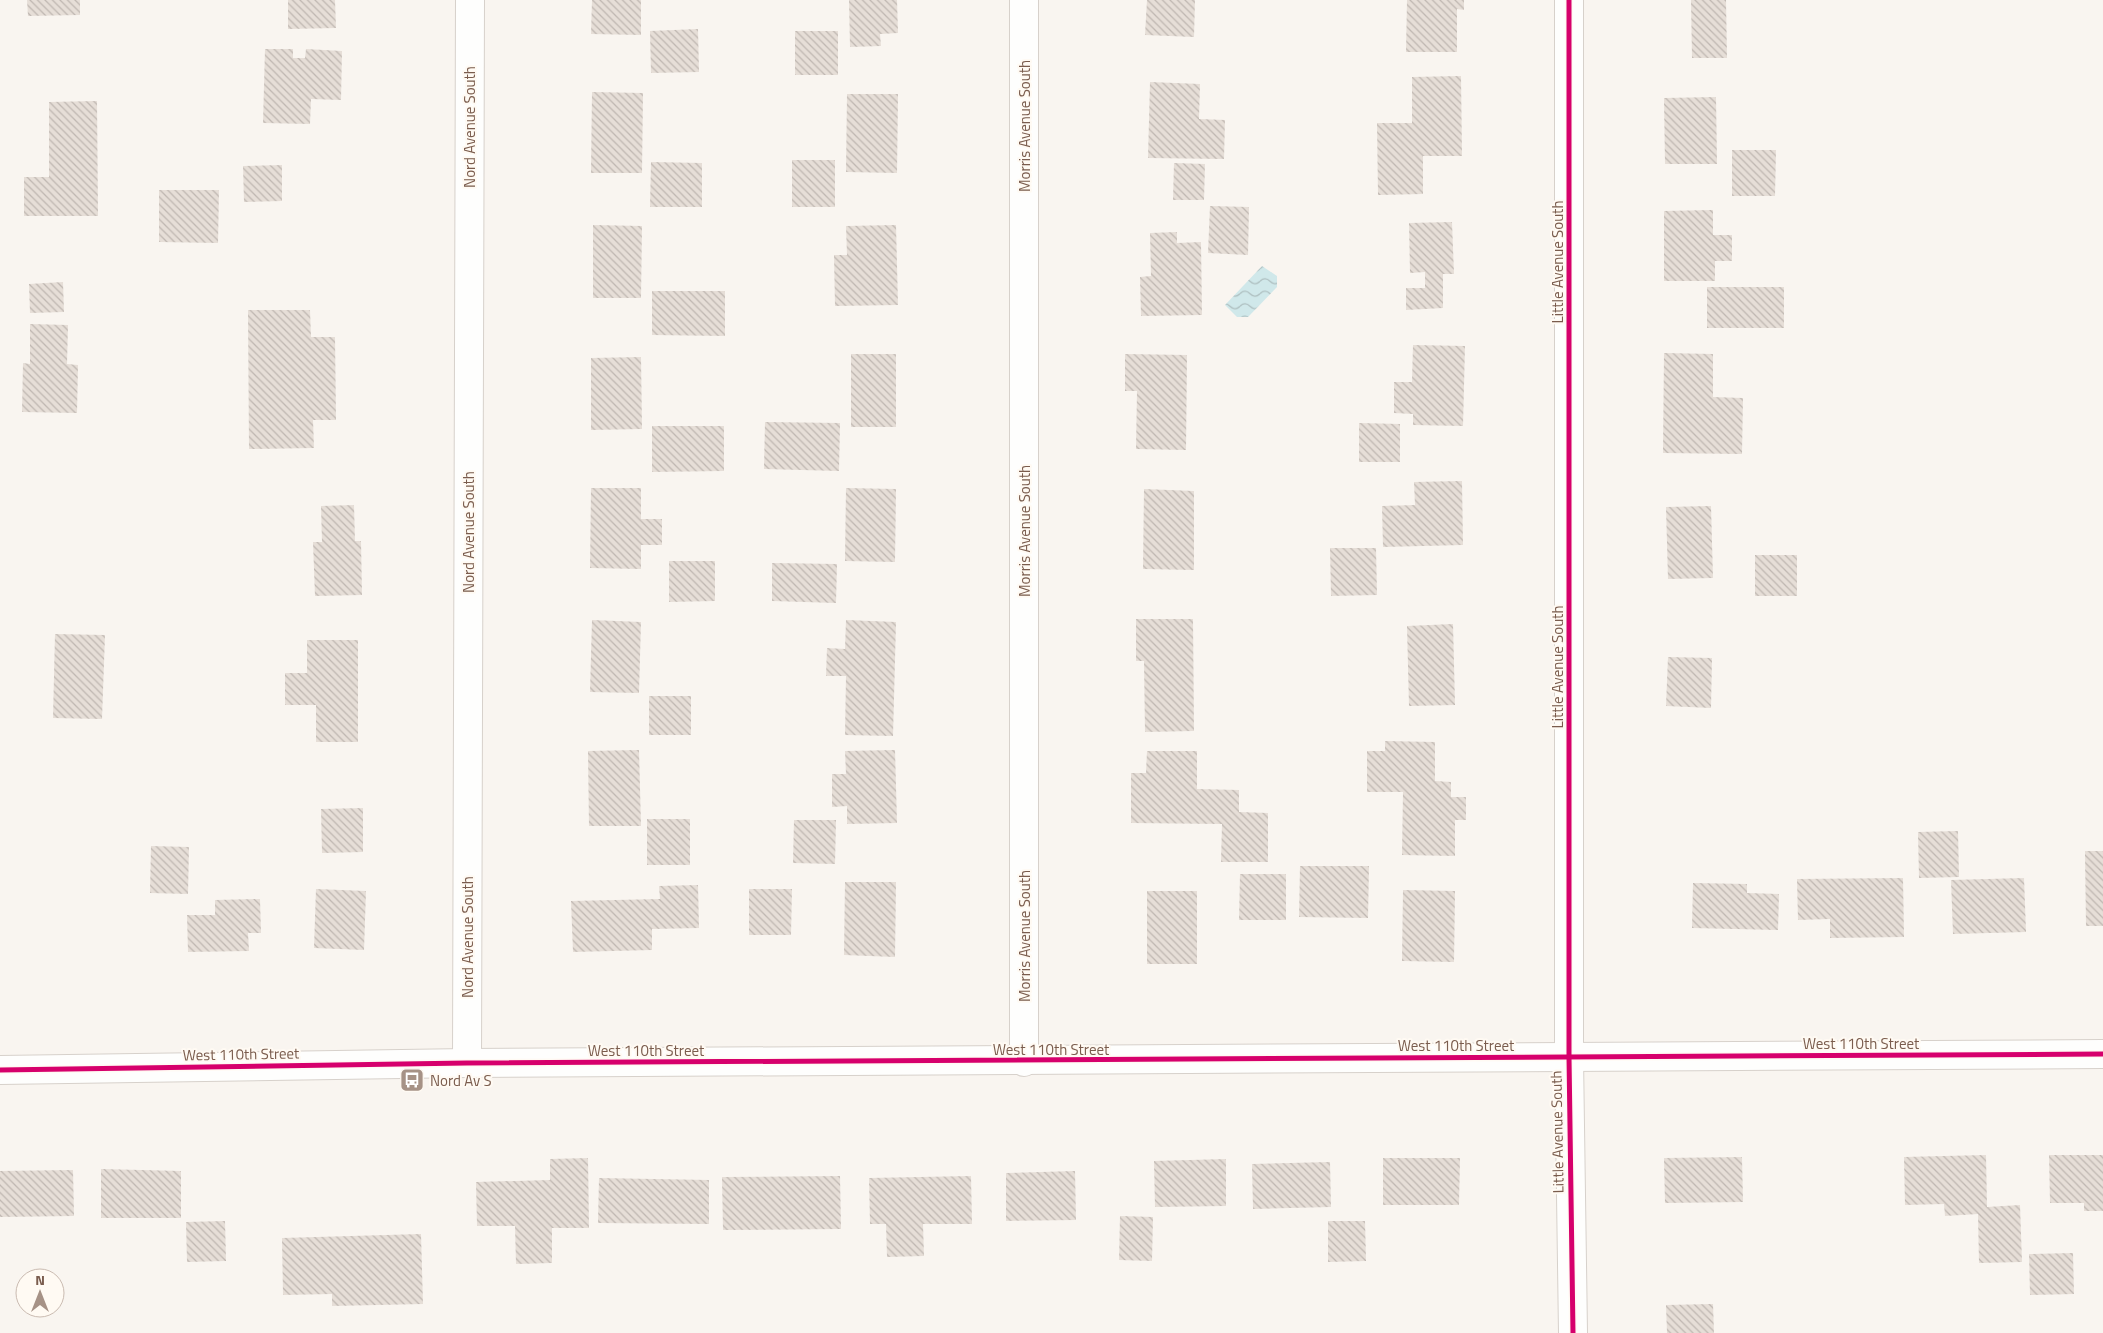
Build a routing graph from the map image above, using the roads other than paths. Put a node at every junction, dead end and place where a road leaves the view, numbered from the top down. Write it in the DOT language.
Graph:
graph roads {
  1 [pos="470,0"];
  2 [pos="1024,0"];
  3 [pos="1569,0"];
  4 [pos="2103,1054"];
  5 [pos="1569,1057"];
  6 [pos="1024,1062"];
  7 [pos="467,1063"];
  8 [pos="0,1070"];
  9 [pos="1573,1333"];
  1 -- 7 [label="street, Nord Avenue South"];
  2 -- 6 [label="street, Morris Avenue South"];
  3 -- 5 [label="street, Little Avenue South"];
  4 -- 5 [label="street, West 110th Street"];
  5 -- 6 [label="street, West 110th Street"];
  5 -- 9 [label="street, Little Avenue South"];
  6 -- 7 [label="street, West 110th Street"];
  7 -- 8 [label="street, West 110th Street"];
}
